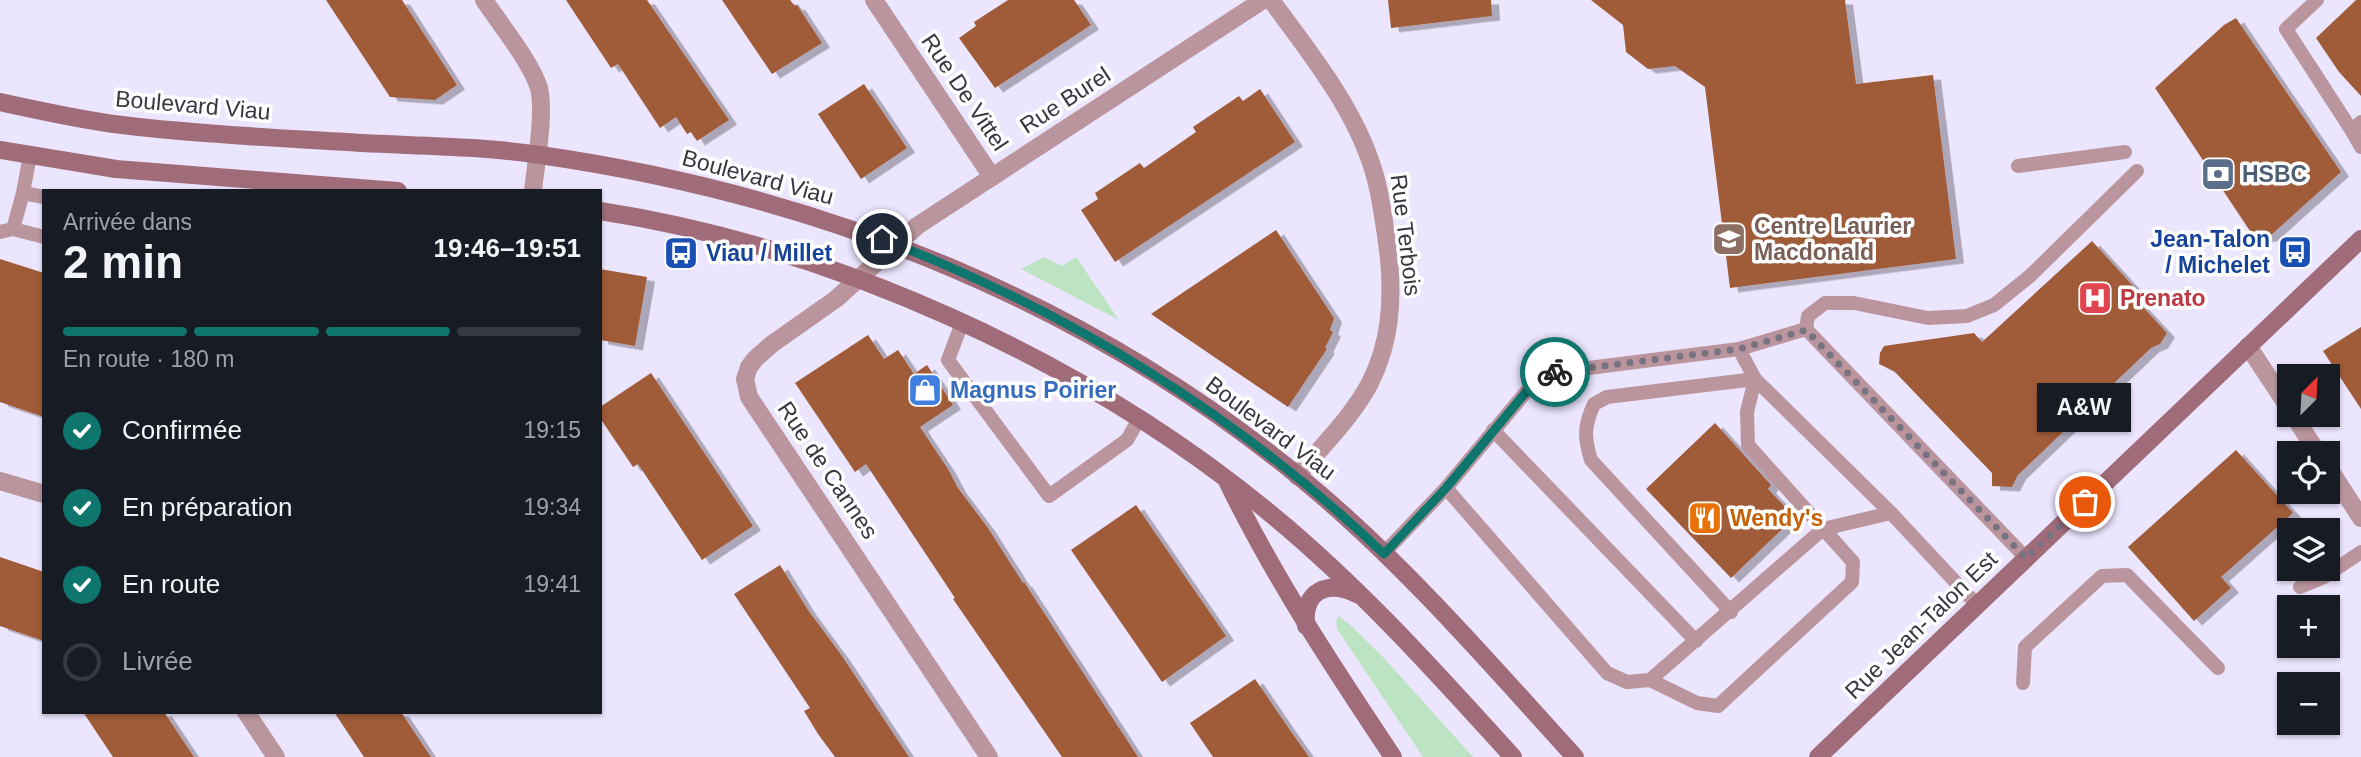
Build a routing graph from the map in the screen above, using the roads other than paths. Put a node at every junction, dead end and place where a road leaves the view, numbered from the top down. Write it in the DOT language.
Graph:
graph roads {
  1 [pos="484,0"];
  2 [pos="874,0"];
  3 [pos="1263,0"];
  4 [pos="1271,0"];
  5 [pos="2317,0"];
  6 [pos="0,102"];
  7 [pos="2356,127"];
  8 [pos="2361,147"];
  9 [pos="0,150"];
  10 [pos="2125,152"];
  11 [pos="537,154"];
  12 [pos="30,155"];
  13 [pos="2018,166"];
  14 [pos="2137,171"];
  15 [pos="992,177"];
  16 [pos="211,185"];
  17 [pos="331,189"];
  18 [pos="533,189"];
  19 [pos="23,193"];
  20 [pos="42,197"];
  21 [pos="602,211"];
  22 [pos="6,231"];
  23 [pos="42,237"];
  24 [pos="896,245"];
  25 [pos="2359,245"];
  26 [pos="858,280"];
  27 [pos="962,323"];
  28 [pos="1806,330"];
  29 [pos="2248,346"];
  30 [pos="1739,349"];
  31 [pos="1755,379"];
  32 [pos="2277,390"];
  33 [pos="1139,419"];
  34 [pos="1493,430"];
  35 [pos="1297,476"];
  36 [pos="1227,480"];
  37 [pos="0,481"];
  38 [pos="2340,486"];
  39 [pos="1446,488"];
  40 [pos="42,493"];
  41 [pos="1891,513"];
  42 [pos="2361,518"];
  43 [pos="1824,529"];
  44 [pos="2361,552"];
  45 [pos="1384,554"];
  46 [pos="2026,558"];
  47 [pos="2300,587"];
  48 [pos="1362,597"];
  49 [pos="1977,605"];
  50 [pos="1731,612"];
  51 [pos="1306,626"];
  52 [pos="1696,641"];
  53 [pos="2218,668"];
  54 [pos="1650,681"];
  55 [pos="2023,682"];
  56 [pos="247,714"];
  57 [pos="276,757"];
  58 [pos="989,757"];
  59 [pos="1393,757"];
  60 [pos="1513,757"];
  61 [pos="1575,757"];
  62 [pos="1818,757"];
  1 -- 11 [label="street"];
  2 -- 15 [label="street, Rue De Vittel"];
  3 -- 15 [label="street, Rue Burel"];
  4 -- 35 [label="street, Rue Terbois"];
  5 -- 7 [label="lane"];
  6 -- 11 [label="main road, Boulevard Viau"];
  7 -- 8 [label="lane"];
  9 -- 12 [label="main road"];
  10 -- 13 [label="lane"];
  11 -- 18 [label="street"];
  11 -- 24 [label="main road, Boulevard Viau"];
  12 -- 16 [label="main road"];
  12 -- 19 [label="lane"];
  14 -- 28 [label="lane"];
  15 -- 24 [label="street, Rue Burel"];
  16 -- 17 [label="main road"];
  19 -- 20 [label="lane"];
  19 -- 22 [label="lane"];
  21 -- 26 [label="main road"];
  22 -- 23 [label="lane"];
  24 -- 26 [label="street, Rue de Cannes"];
  24 -- 35 [label="main road, Boulevard Viau"];
  25 -- 29 [label="main road, Rue Jean-Talon Est"];
  26 -- 27 [label="main road"];
  26 -- 58 [label="street, Rue de Cannes"];
  27 -- 33 [label="main road"];
  27 -- 33 [label="lane"];
  28 -- 30 [label="lane"];
  28 -- 46 [label="lane"];
  29 -- 32 [label="street"];
  29 -- 46 [label="main road, Rue Jean-Talon Est"];
  30 -- 31 [label="lane"];
  30 -- 34 [label="lane"];
  31 -- 41 [label="lane"];
  31 -- 43 [label="lane"];
  31 -- 50 [label="lane"];
  33 -- 36 [label="main road"];
  34 -- 39 [label="lane"];
  34 -- 52 [label="lane"];
  35 -- 45 [label="main road, Boulevard Viau"];
  36 -- 48 [label="main road"];
  36 -- 51 [label="main road"];
  37 -- 40 [label="street"];
  38 -- 42 [label="street"];
  39 -- 45 [label="lane"];
  39 -- 54 [label="lane"];
  41 -- 43 [label="lane"];
  41 -- 49 [label="lane"];
  43 -- 50 [label="lane"];
  43 -- 54 [label="lane"];
  44 -- 47 [label="lane"];
  45 -- 61 [label="main road, Boulevard Viau"];
  46 -- 49 [label="main road, Rue Jean-Talon Est"];
  48 -- 51 [label="main road"];
  48 -- 60 [label="main road"];
  49 -- 62 [label="main road, Rue Jean-Talon Est"];
  50 -- 52 [label="lane"];
  51 -- 59 [label="main road"];
  52 -- 54 [label="lane"];
  53 -- 55 [label="lane"];
  56 -- 57 [label="street"];
}
